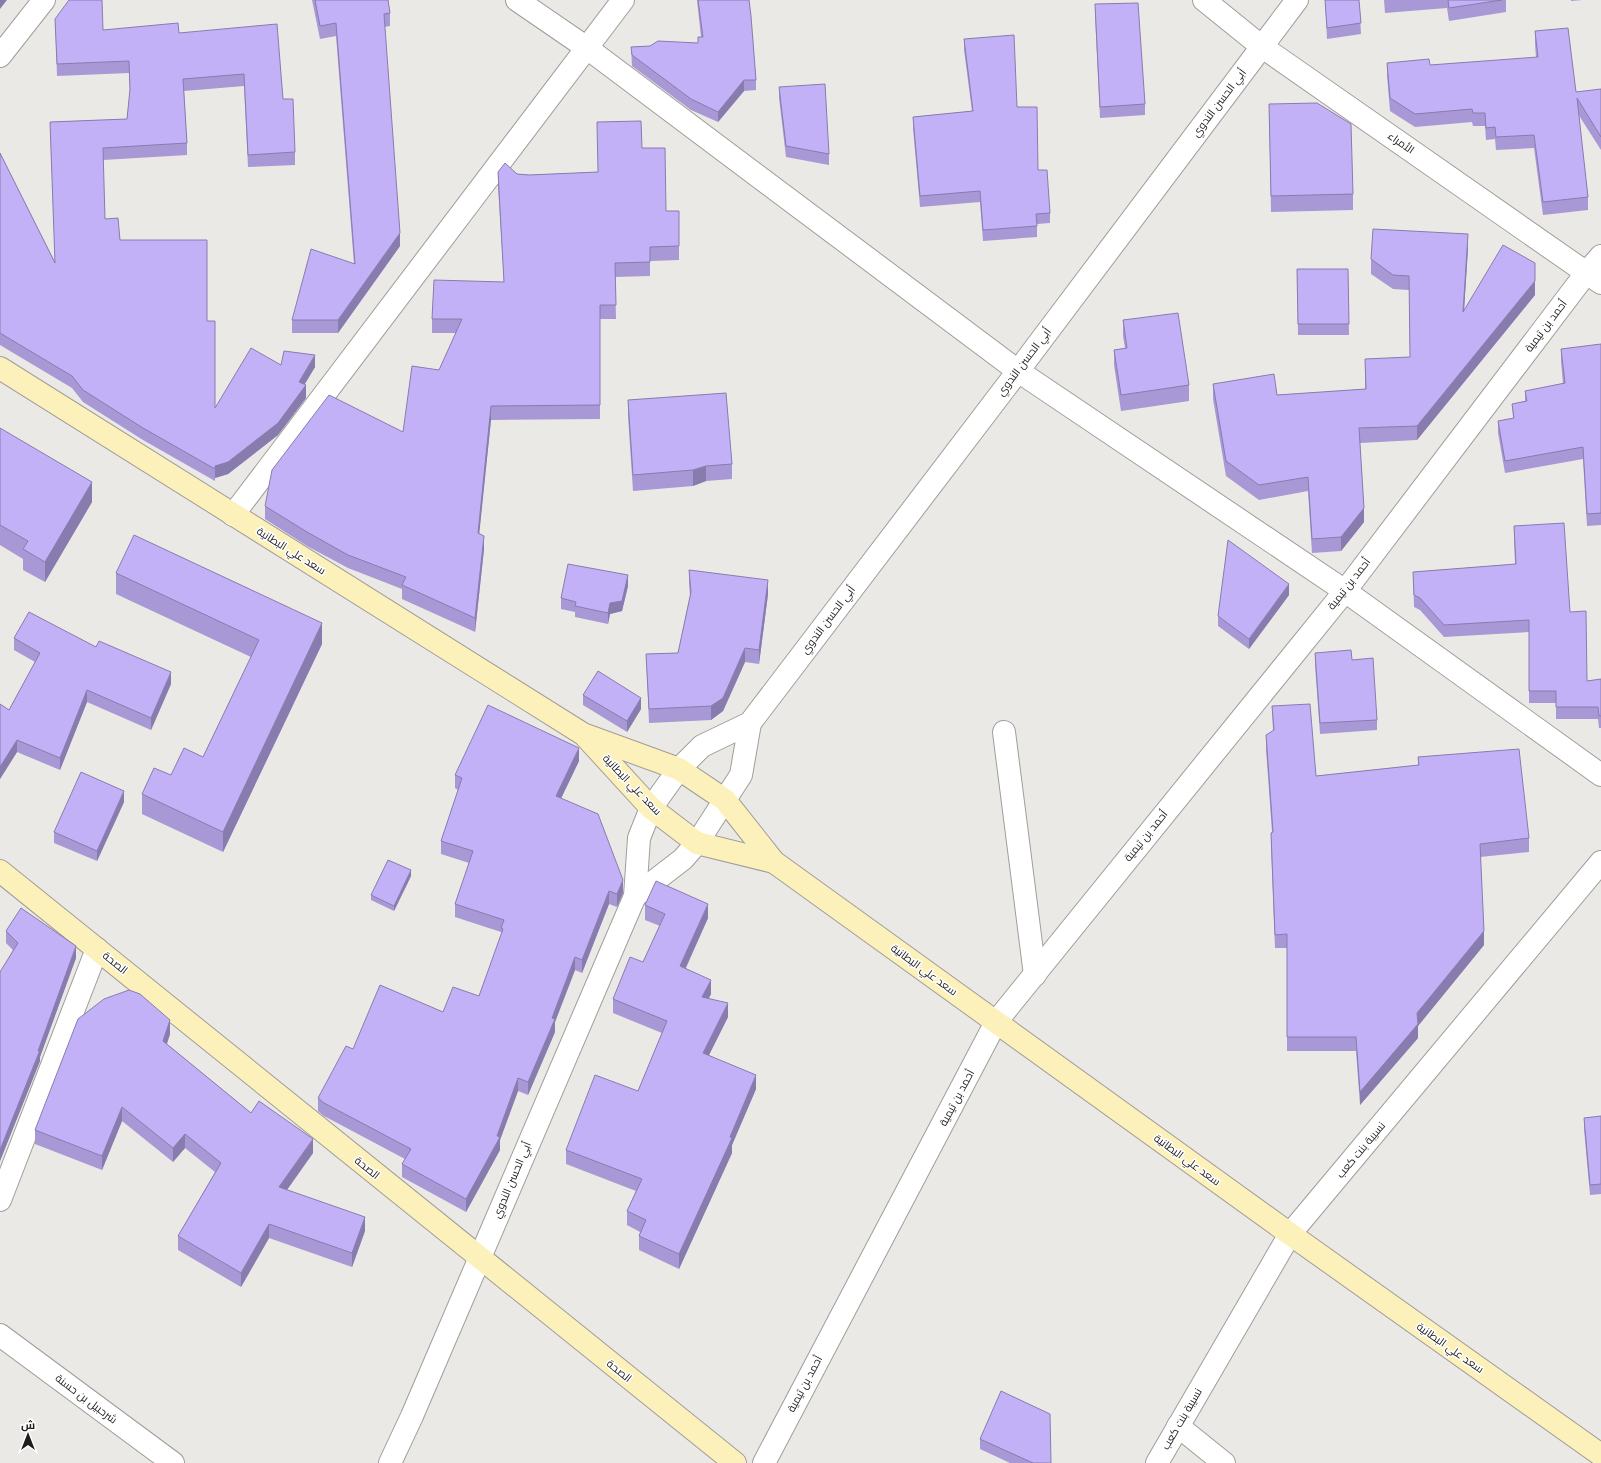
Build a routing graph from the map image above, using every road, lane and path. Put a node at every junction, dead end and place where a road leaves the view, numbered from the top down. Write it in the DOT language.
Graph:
graph roads {
  1 [pos="44,0"];
  2 [pos="517,0"];
  3 [pos="623,0"];
  4 [pos="1204,0"];
  5 [pos="1297,0"];
  6 [pos="1261,46"];
  7 [pos="587,48"];
  8 [pos="0,56"];
  9 [pos="1601,256"];
  10 [pos="1594,278"];
  11 [pos="0,368"];
  12 [pos="1018,371"];
  13 [pos="233,515"];
  14 [pos="1345,591"];
  15 [pos="750,723"];
  16 [pos="1004,732"];
  17 [pos="583,734"];
  18 [pos="679,770"];
  19 [pos="1601,775"];
  20 [pos="725,800"];
  21 [pos="651,808"];
  22 [pos="697,843"];
  23 [pos="774,862"];
  24 [pos="1601,862"];
  25 [pos="0,871"];
  26 [pos="635,896"];
  27 [pos="98,949"];
  28 [pos="1035,975"];
  29 [pos="996,1022"];
  30 [pos="0,1200"];
  31 [pos="1290,1234"];
  32 [pos="478,1258"];
  33 [pos="0,1335"];
  34 [pos="1178,1426"];
  35 [pos="1601,1455"];
  36 [pos="172,1463"];
  37 [pos="390,1463"];
  38 [pos="735,1463"];
  39 [pos="764,1463"];
  40 [pos="1157,1463"];
  41 [pos="1224,1463"];
  1 -- 8 [label="street"];
  2 -- 7 [label="street"];
  3 -- 7 [label="street"];
  4 -- 6 [label="street, الأمراء"];
  5 -- 6 [label="street, أبي الحسن الندوي"];
  6 -- 10 [label="street, الأمراء"];
  6 -- 12 [label="street, أبي الحسن الندوي"];
  7 -- 12 [label="street"];
  7 -- 13 [label="street"];
  9 -- 10 [label="street, أحمد بن تيمية"];
  10 -- 14 [label="street, أحمد بن تيمية"];
  11 -- 13 [label="main road, سعد علي البطانية"];
  12 -- 14 [label="street"];
  12 -- 15 [label="street, أبي الحسن الندوي"];
  13 -- 17 [label="main road, سعد علي البطانية"];
  14 -- 19 [label="street"];
  14 -- 28 [label="street, أحمد بن تيمية"];
  15 -- 18 [label="street, أبي الحسن الندوي"];
  15 -- 20 [label="street, أبي الحسن الندوي"];
  16 -- 28 [label="street"];
  17 -- 18 [label="main road, سعد علي البطانية"];
  17 -- 21 [label="main road, سعد علي البطانية"];
  18 -- 20 [label="main road, سعد علي البطانية"];
  18 -- 21 [label="street, أبي الحسن الندوي"];
  20 -- 22 [label="street, أبي الحسن الندوي"];
  20 -- 23 [label="main road, سعد علي البطانية"];
  21 -- 22 [label="main road, سعد علي البطانية"];
  21 -- 26 [label="street, أبي الحسن الندوي"];
  22 -- 23 [label="main road, سعد علي البطانية"];
  22 -- 26 [label="street, أبي الحسن الندوي"];
  23 -- 29 [label="main road, سعد علي البطانية"];
  24 -- 31 [label="street, نسيبة بنت كعب"];
  25 -- 27 [label="main road, الصحة"];
  26 -- 32 [label="street, أبي الحسن الندوي"];
  27 -- 30 [label="street"];
  27 -- 32 [label="main road, الصحة"];
  28 -- 29 [label="street, أحمد بن تيمية"];
  29 -- 31 [label="main road, سعد علي البطانية"];
  29 -- 39 [label="street, أحمد بن تيمية"];
  31 -- 34 [label="street, نسيبة بنت كعب"];
  31 -- 35 [label="main road, سعد علي البطانية"];
  32 -- 37 [label="street, أبي الحسن الندوي"];
  32 -- 38 [label="main road, الصحة"];
  33 -- 36 [label="street, شرحبيل بن حسنة"];
  34 -- 40 [label="street, نسيبة بنت كعب"];
  34 -- 41 [label="street"];
}
